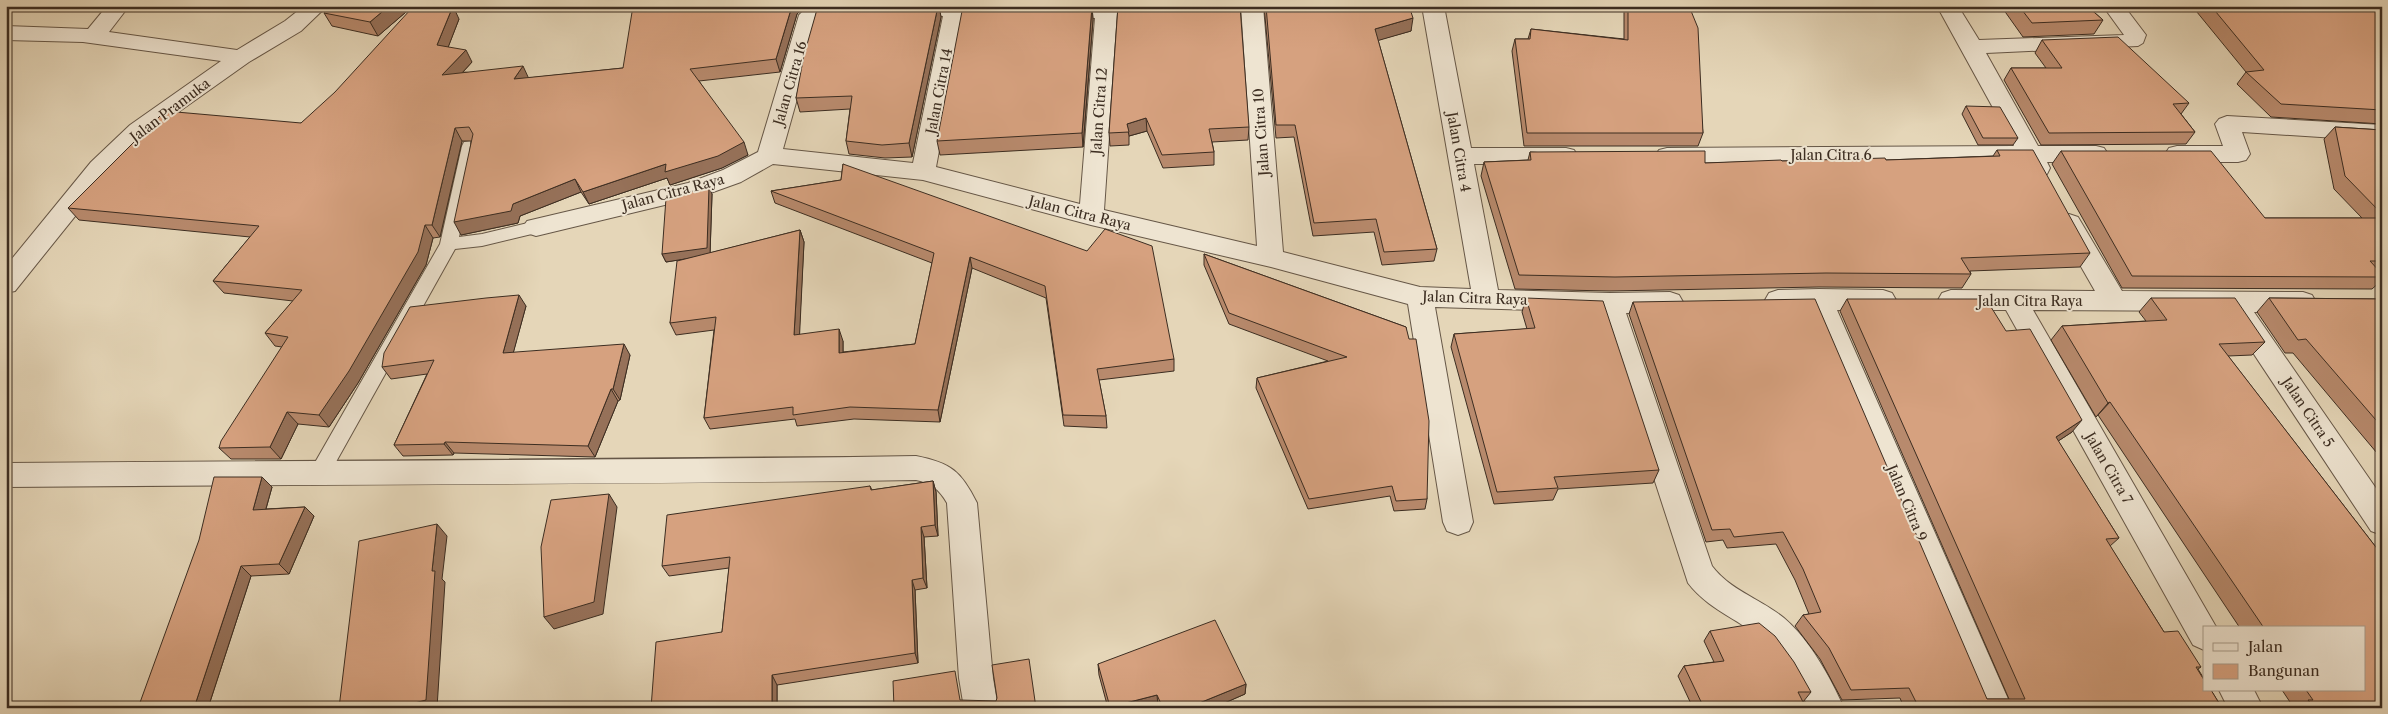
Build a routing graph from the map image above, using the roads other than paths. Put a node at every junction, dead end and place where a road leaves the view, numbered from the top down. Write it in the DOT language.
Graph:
graph roads {
  1 [pos="118,6"];
  2 [pos="317,6"];
  3 [pos="1252,6"];
  4 [pos="1433,6"];
  5 [pos="1947,6"];
  6 [pos="2113,6"];
  7 [pos="955,9"];
  8 [pos="1107,9"];
  9 [pos="6,33"];
  10 [pos="93,37"];
  11 [pos="1972,47"];
  12 [pos="241,58"];
  13 [pos="2382,133"];
  14 [pos="470,146"];
  15 [pos="2119,154"];
  16 [pos="2159,154"];
  17 [pos="2031,155"];
  18 [pos="769,156"];
  19 [pos="1460,156"];
  20 [pos="1588,156"];
  21 [pos="1647,156"];
  22 [pos="923,172"];
  23 [pos="1091,216"];
  24 [pos="536,227"];
  25 [pos="449,244"];
  26 [pos="1270,258"];
  27 [pos="6,284"];
  28 [pos="1420,297"];
  29 [pos="1486,298"];
  30 [pos="1819,299"];
  31 [pos="1750,300"];
  32 [pos="2014,301"];
  33 [pos="2114,301"];
  34 [pos="1690,302"];
  35 [pos="2233,302"];
  36 [pos="2322,302"];
  37 [pos="1610,303"];
  38 [pos="320,472"];
  39 [pos="6,475"];
  40 [pos="1458,522"];
  41 [pos="2382,522"];
  42 [pos="2203,633"];
  43 [pos="2237,692"];
  44 [pos="981,708"];
  45 [pos="1827,708"];
  46 [pos="1995,708"];
  47 [pos="2246,708"];
  1 -- 10 [label="street"];
  2 -- 12 [label="street, Jalan Pramuka"];
  3 -- 26 [label="street, Jalan Citra 10"];
  4 -- 19 [label="street, Jalan Citra 4"];
  5 -- 11 [label="street"];
  6 -- 11 [label="street"];
  7 -- 8 [label="street"];
  7 -- 18 [label="street, Jalan Citra 16"];
  7 -- 22 [label="street, Jalan Citra 14"];
  8 -- 23 [label="street, Jalan Citra 12"];
  9 -- 10 [label="street"];
  10 -- 12 [label="street"];
  11 -- 17 [label="street"];
  12 -- 27 [label="street, Jalan Pramuka"];
  13 -- 16 [label="street"];
  14 -- 25 [label="lane"];
  15 -- 17 [label="street, Jalan Citra 6"];
  17 -- 21 [label="street, Jalan Citra 6"];
  17 -- 33 [label="street"];
  18 -- 22 [label="street, Jalan Citra Raya"];
  18 -- 24 [label="street, Jalan Citra Raya"];
  19 -- 20 [label="street"];
  19 -- 29 [label="street, Jalan Citra 4"];
  22 -- 23 [label="street, Jalan Citra Raya"];
  23 -- 26 [label="street, Jalan Citra Raya"];
  24 -- 25 [label="lane"];
  25 -- 38 [label="lane"];
  26 -- 28 [label="street, Jalan Citra Raya"];
  28 -- 29 [label="street, Jalan Citra Raya"];
  28 -- 40 [label="street"];
  29 -- 37 [label="street, Jalan Citra Raya"];
  30 -- 31 [label="street, Jalan Citra Raya"];
  30 -- 32 [label="street, Jalan Citra Raya"];
  30 -- 46 [label="street, Jalan Citra 9"];
  32 -- 33 [label="street, Jalan Citra Raya"];
  32 -- 42 [label="street, Jalan Citra 7"];
  33 -- 35 [label="street, Jalan Citra Raya"];
  34 -- 37 [label="street, Jalan Citra Raya"];
  35 -- 36 [label="street, Jalan Citra Raya"];
  35 -- 41 [label="street, Jalan Citra 5"];
  37 -- 45 [label="street"];
  38 -- 39 [label="street"];
  38 -- 44 [label="street"];
  43 -- 47 [label="street"];
}
